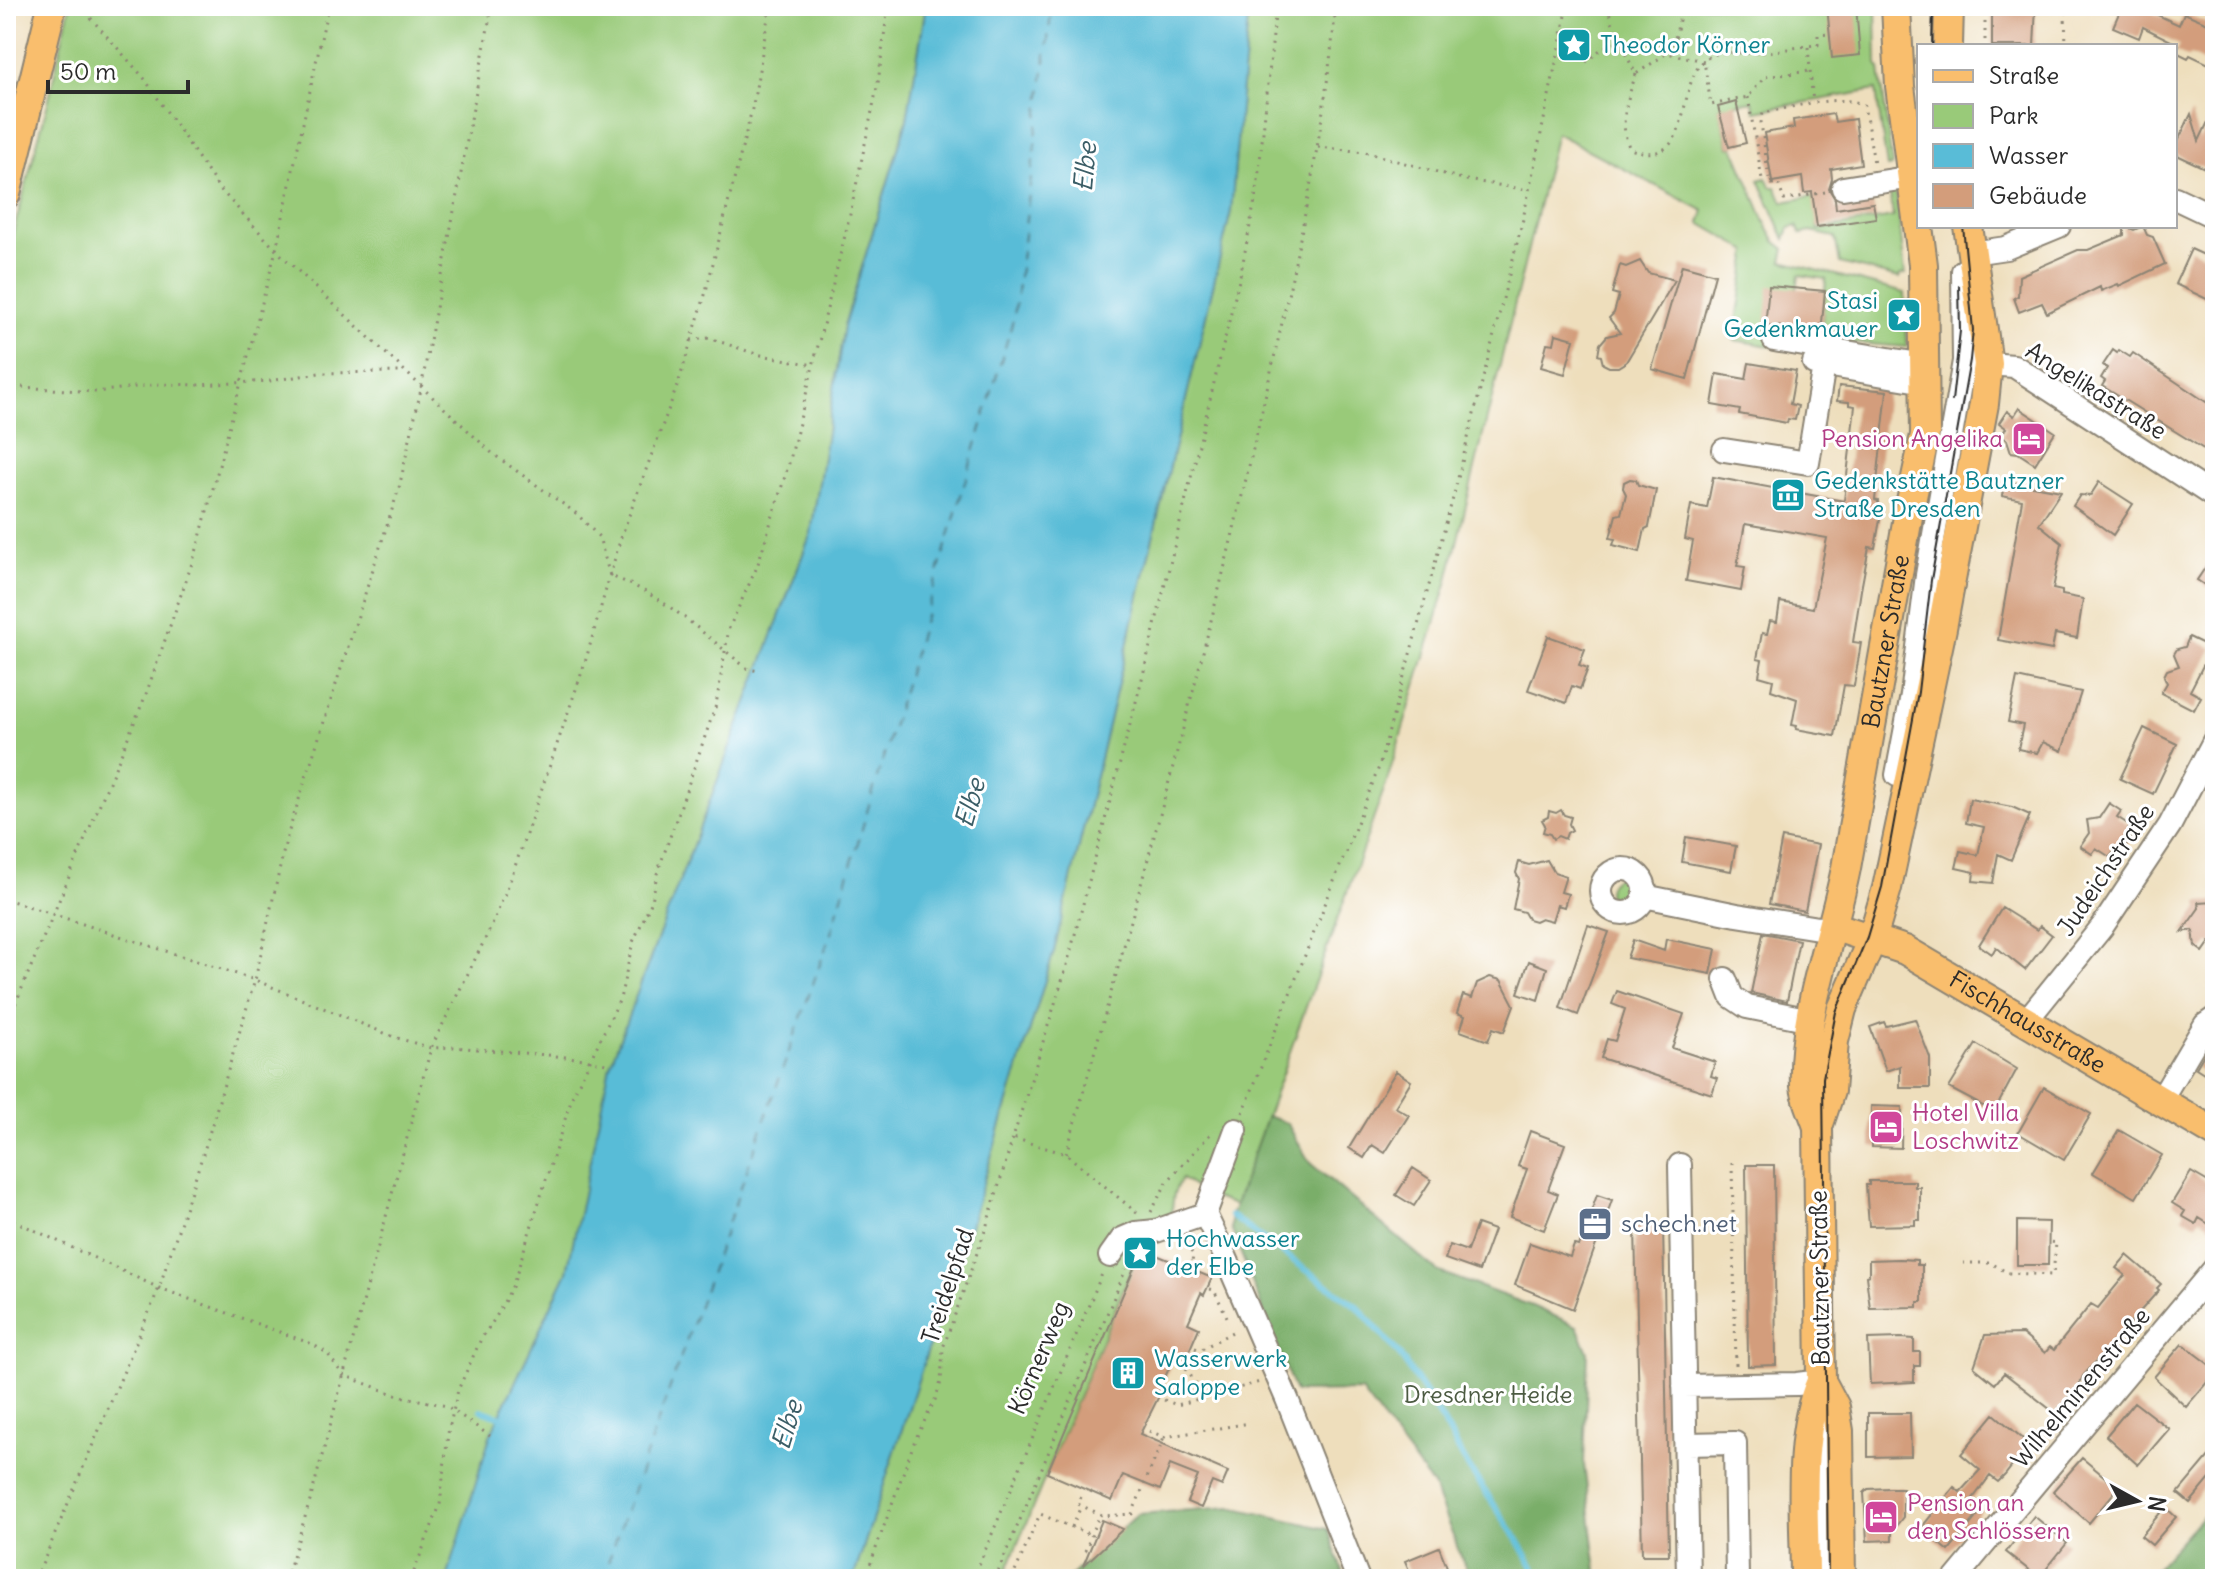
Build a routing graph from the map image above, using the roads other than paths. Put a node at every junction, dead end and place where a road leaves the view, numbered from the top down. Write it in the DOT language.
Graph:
graph roads {
  1 [pos="52,6"];
  2 [pos="1896,6"];
  3 [pos="1914,6"];
  4 [pos="1938,6"];
  5 [pos="1949,6"];
  6 [pos="1937,44"];
  7 [pos="1948,44"];
  8 [pos="1917,64"];
  9 [pos="1912,177"];
  10 [pos="1843,188"];
  11 [pos="7,189"];
  12 [pos="2177,199"];
  13 [pos="1917,217"];
  14 [pos="2215,217"];
  15 [pos="1918,228"];
  16 [pos="1937,228"];
  17 [pos="1958,228"];
  18 [pos="2054,228"];
  19 [pos="1972,254"];
  20 [pos="1774,340"];
  21 [pos="1976,360"];
  22 [pos="1925,373"];
  23 [pos="1925,435"];
  24 [pos="1724,450"];
  25 [pos="2215,497"];
  26 [pos="1909,511"];
  27 [pos="1927,575"];
  28 [pos="1918,648"];
  29 [pos="1926,695"];
  30 [pos="2215,739"];
  31 [pos="1644,896"];
  32 [pos="1833,926"];
  33 [pos="1867,937"];
  34 [pos="1725,979"];
  35 [pos="2215,1018"];
  36 [pos="1811,1020"];
  37 [pos="2026,1021"];
  38 [pos="2160,1101"];
  39 [pos="1235,1120"];
  40 [pos="1818,1127"];
  41 [pos="2215,1133"];
  42 [pos="1680,1165"];
  43 [pos="1205,1214"];
  44 [pos="1110,1256"];
  45 [pos="2215,1268"];
  46 [pos="1821,1381"];
  47 [pos="1684,1386"];
  48 [pos="1686,1444"];
  49 [pos="1358,1579"];
  50 [pos="1688,1579"];
  51 [pos="1737,1579"];
  52 [pos="1805,1579"];
  53 [pos="1823,1579"];
  54 [pos="1841,1579"];
  55 [pos="1955,1579"];
  1 -- 11 [label="main road"];
  2 -- 9 [label="main road, Bautzner Straße"];
  3 -- 8 [label="main road"];
  4 -- 6 [label="street"];
  5 -- 7 [label="main road"];
  9 -- 10 [label="street"];
  9 -- 13 [label="main road, Bautzner Straße"];
  12 -- 14 [label="street"];
  15 -- 22 [label="main road, Bautzner Straße"];
  16 -- 23 [label="main road"];
  17 -- 21 [label="street"];
  18 -- 19 [label="street"];
  19 -- 21 [label="main road, Bautzner Straße"];
  20 -- 22 [label="street"];
  21 -- 25 [label="street, Angelikastraße"];
  21 -- 27 [label="street"];
  21 -- 29 [label="main road, Bautzner Straße"];
  22 -- 23 [label="main road, Bautzner Straße"];
  22 -- 24 [label="street"];
  23 -- 26 [label="main road, Bautzner Straße"];
  26 -- 27 [label="street"];
  26 -- 32 [label="main road, Bautzner Straße"];
  27 -- 28 [label="street"];
  28 -- 29 [label="street"];
  28 -- 33 [label="street"];
  29 -- 33 [label="main road, Bautzner Straße"];
  30 -- 37 [label="street, Judeichstraße"];
  31 -- 32 [label="street"];
  32 -- 33 [label="main road, Fischhausstraße"];
  32 -- 36 [label="main road, Bautzner Straße"];
  33 -- 37 [label="main road, Fischhausstraße"];
  33 -- 40 [label="main road, Bautzner Straße"];
  34 -- 36 [label="street"];
  35 -- 38 [label="street"];
  36 -- 40 [label="main road, Bautzner Straße"];
  37 -- 38 [label="main road, Fischhausstraße"];
  38 -- 41 [label="main road, Fischhausstraße"];
  39 -- 43 [label="street"];
  40 -- 46 [label="main road, Bautzner Straße"];
  42 -- 47 [label="street"];
  43 -- 44 [label="street"];
  43 -- 49 [label="street"];
  45 -- 55 [label="street, Wilhelminenstraße"];
  46 -- 47 [label="street"];
  46 -- 52 [label="main road, Bautzner Straße"];
  46 -- 53 [label="street"];
  46 -- 54 [label="main road, Bautzner Straße"];
  47 -- 48 [label="street"];
  48 -- 50 [label="street"];
  48 -- 51 [label="street"];
}
